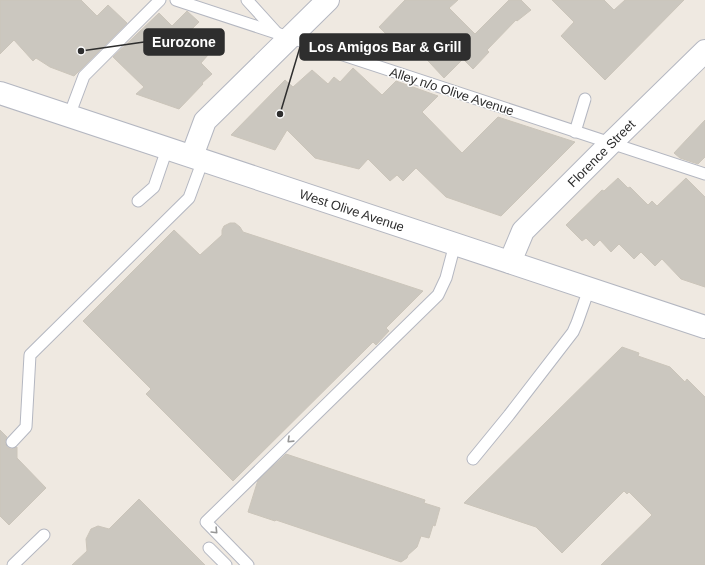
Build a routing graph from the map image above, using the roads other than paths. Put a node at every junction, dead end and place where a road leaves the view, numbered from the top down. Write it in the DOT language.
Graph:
graph roads {
  1 [pos="160,0"];
  2 [pos="176,0"];
  3 [pos="247,0"];
  4 [pos="328,0"];
  5 [pos="284,35"];
  6 [pos="705,51"];
  7 [pos="0,93"];
  8 [pos="585,99"];
  9 [pos="69,116"];
  10 [pos="575,132"];
  11 [pos="610,144"];
  12 [pos="167,149"];
  13 [pos="197,158"];
  14 [pos="705,174"];
  15 [pos="138,201"];
  16 [pos="455,244"];
  17 [pos="510,262"];
  18 [pos="589,289"];
  19 [pos="705,327"];
  20 [pos="12,442"];
  21 [pos="473,459"];
  22 [pos="44,535"];
  23 [pos="209,548"];
  24 [pos="13,565"];
  25 [pos="226,565"];
  26 [pos="248,565"];
  1 -- 9 [label="lane"];
  2 -- 5 [label="lane, Alley n/o Olive Avenue"];
  3 -- 5 [label="lane"];
  4 -- 5 [label="main road"];
  5 -- 10 [label="lane, Alley n/o Olive Avenue"];
  5 -- 13 [label="main road"];
  6 -- 11 [label="main road, Florence Street"];
  7 -- 9 [label="main road, West Olive Avenue"];
  8 -- 10 [label="lane"];
  9 -- 12 [label="main road, West Olive Avenue"];
  10 -- 11 [label="lane, Alley n/o Olive Avenue"];
  11 -- 14 [label="lane, Alley n/o Olive Avenue"];
  11 -- 17 [label="main road, Florence Street"];
  12 -- 13 [label="main road, West Olive Avenue"];
  12 -- 15 [label="lane"];
  13 -- 16 [label="main road, West Olive Avenue"];
  13 -- 20 [label="lane"];
  16 -- 17 [label="main road, West Olive Avenue"];
  16 -- 26 [label="lane, one-way"];
  17 -- 18 [label="main road, West Olive Avenue"];
  18 -- 19 [label="main road, West Olive Avenue"];
  18 -- 21 [label="lane"];
  22 -- 24 [label="lane"];
  23 -- 25 [label="lane"];
}
